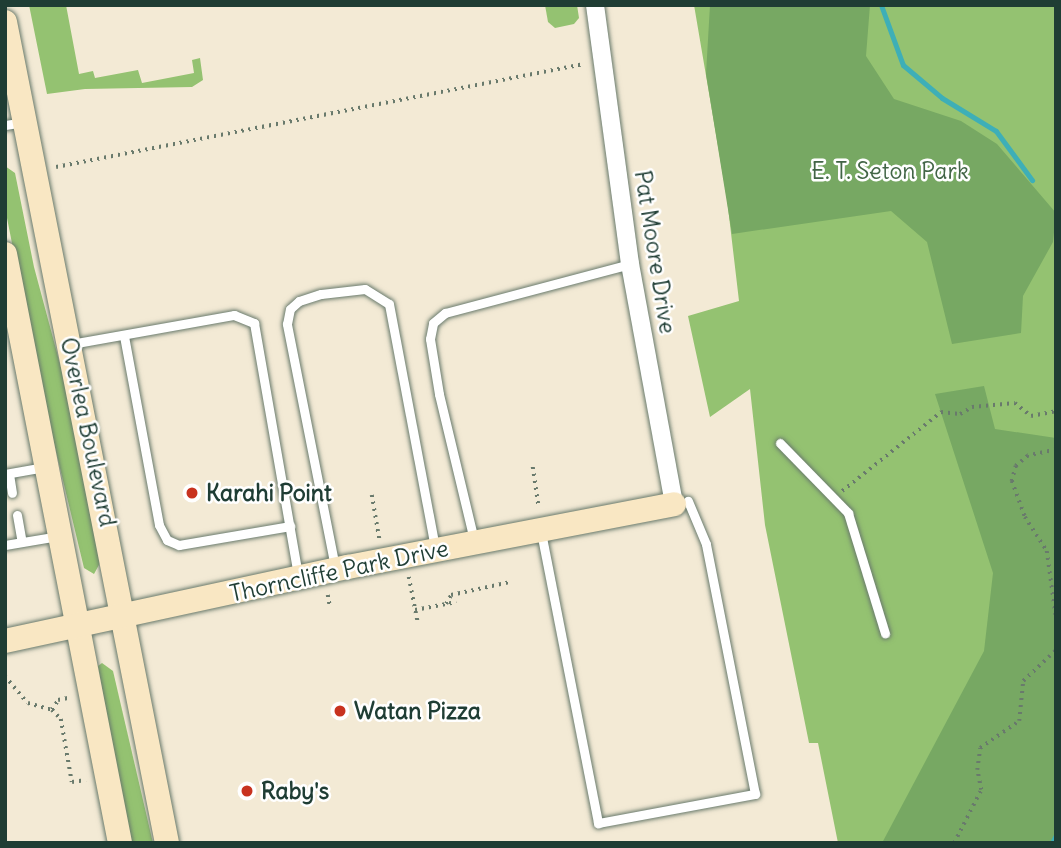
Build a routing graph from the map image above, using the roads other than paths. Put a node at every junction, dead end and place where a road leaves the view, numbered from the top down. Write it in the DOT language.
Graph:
graph roads {
  1 [pos="595,5"];
  2 [pos="5,22"];
  3 [pos="16,124"];
  4 [pos="5,254"];
  5 [pos="630,264"];
  6 [pos="124,336"];
  7 [pos="69,344"];
  8 [pos="780,443"];
  9 [pos="46,467"];
  10 [pos="7,474"];
  11 [pos="12,493"];
  12 [pos="681,503"];
  13 [pos="17,515"];
  14 [pos="540,520"];
  15 [pos="290,526"];
  16 [pos="59,536"];
  17 [pos="22,542"];
  18 [pos="475,542"];
  19 [pos="5,545"];
  20 [pos="435,550"];
  21 [pos="335,570"];
  22 [pos="299,578"];
  23 [pos="124,617"];
  24 [pos="75,628"];
  25 [pos="885,634"];
  26 [pos="6,637"];
  27 [pos="120,843"];
  28 [pos="166,843"];
  1 -- 5 [label="street, Pat Moore Drive"];
  2 -- 3 [label="main road, Overlea Boulevard"];
  3 -- 7 [label="main road, Overlea Boulevard"];
  4 -- 9 [label="main road, Overlea Boulevard"];
  5 -- 12 [label="street, Pat Moore Drive"];
  5 -- 18 [label="lane"];
  6 -- 7 [label="lane"];
  6 -- 15 [label="lane"];
  6 -- 15 [label="lane"];
  7 -- 23 [label="main road, Overlea Boulevard"];
  8 -- 25 [label="lane"];
  9 -- 10 [label="lane"];
  9 -- 16 [label="main road, Overlea Boulevard"];
  10 -- 11 [label="lane"];
  12 -- 14 [label="main road, Thorncliffe Park Drive"];
  12 -- 14 [label="lane"];
  13 -- 17 [label="lane"];
  14 -- 18 [label="main road, Thorncliffe Park Drive"];
  15 -- 22 [label="lane"];
  16 -- 17 [label="lane"];
  16 -- 24 [label="main road, Overlea Boulevard"];
  17 -- 19 [label="lane"];
  18 -- 20 [label="main road, Thorncliffe Park Drive"];
  20 -- 21 [label="main road, Thorncliffe Park Drive"];
  20 -- 21 [label="lane"];
  21 -- 22 [label="main road, Thorncliffe Park Drive"];
  22 -- 23 [label="main road, Thorncliffe Park Drive"];
  23 -- 24 [label="main road, Thorncliffe Park Drive"];
  23 -- 28 [label="main road, Overlea Boulevard"];
  24 -- 26 [label="main road, Thorncliffe Park Drive"];
  24 -- 27 [label="main road, Overlea Boulevard"];
}
